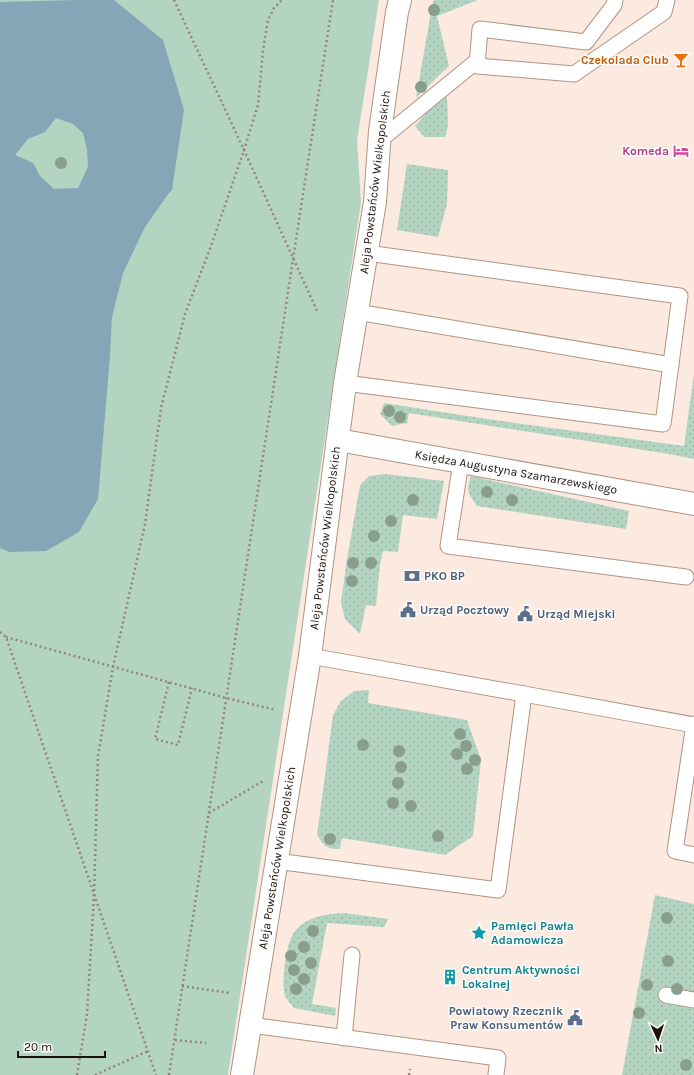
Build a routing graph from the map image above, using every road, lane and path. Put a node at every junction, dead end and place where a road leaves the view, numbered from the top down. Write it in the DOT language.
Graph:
graph roads {
  1 [pos="174,0"];
  2 [pos="282,0"];
  3 [pos="333,0"];
  4 [pos="400,0"];
  5 [pos="615,0"];
  6 [pos="667,0"];
  7 [pos="478,60"];
  8 [pos="379,140"];
  9 [pos="244,150"];
  10 [pos="367,253"];
  11 [pos="293,259"];
  12 [pos="358,312"];
  13 [pos="318,313"];
  14 [pos="670,365"];
  15 [pos="346,383"];
  16 [pos="338,440"];
  17 [pos="461,462"];
  18 [pos="694,504"];
  19 [pos="686,576"];
  20 [pos="0,632"];
  21 [pos="6,637"];
  22 [pos="310,656"];
  23 [pos="113,667"];
  24 [pos="169,682"];
  25 [pos="192,688"];
  26 [pos="524,694"];
  27 [pos="226,698"];
  28 [pos="276,710"];
  29 [pos="694,724"];
  30 [pos="266,785"];
  31 [pos="209,813"];
  32 [pos="694,856"];
  33 [pos="276,861"];
  34 [pos="94,896"];
  35 [pos="352,955"];
  36 [pos="182,986"];
  37 [pos="666,995"];
  38 [pos="254,996"];
  39 [pos="694,1000"];
  40 [pos="250,1025"];
  41 [pos="344,1038"];
  42 [pos="174,1040"];
  43 [pos="206,1043"];
  44 [pos="148,1051"];
  45 [pos="77,1075"];
  46 [pos="95,1075"];
  47 [pos="156,1075"];
  48 [pos="169,1075"];
  49 [pos="242,1075"];
  50 [pos="496,1075"];
  1 -- 9 [label="path"];
  2 -- 9 [label="path"];
  3 -- 11 [label="path"];
  4 -- 8 [label="street, Aleja Powstańców Wielkopolskich"];
  5 -- 7 [label="lane"];
  6 -- 7 [label="lane"];
  7 -- 8 [label="lane"];
  8 -- 10 [label="street, Aleja Powstańców Wielkopolskich"];
  9 -- 11 [label="path"];
  9 -- 23 [label="path"];
  10 -- 12 [label="street, Aleja Powstańców Wielkopolskich"];
  10 -- 14 [label="lane"];
  11 -- 13 [label="path"];
  11 -- 27 [label="path"];
  12 -- 14 [label="lane"];
  12 -- 15 [label="street, Aleja Powstańców Wielkopolskich"];
  14 -- 15 [label="lane"];
  15 -- 16 [label="street, Aleja Powstańców Wielkopolskich"];
  16 -- 17 [label="street, Księdza Augustyna Szamarzewskiego"];
  16 -- 22 [label="street, Aleja Powstańców Wielkopolskich"];
  17 -- 18 [label="street, Księdza Augustyna Szamarzewskiego"];
  17 -- 19 [label="lane"];
  20 -- 21 [label="path"];
  21 -- 23 [label="path"];
  21 -- 34 [label="path"];
  22 -- 26 [label="lane"];
  22 -- 33 [label="street, Aleja Powstańców Wielkopolskich"];
  23 -- 24 [label="path"];
  23 -- 34 [label="path"];
  24 -- 25 [label="path"];
  24 -- 25 [label="path"];
  25 -- 27 [label="path"];
  26 -- 29 [label="lane"];
  26 -- 33 [label="lane"];
  27 -- 28 [label="path"];
  27 -- 31 [label="path"];
  29 -- 32 [label="lane"];
  30 -- 31 [label="path"];
  31 -- 36 [label="path"];
  33 -- 38 [label="street, Aleja Powstańców Wielkopolskich"];
  34 -- 44 [label="path"];
  34 -- 45 [label="path"];
  35 -- 41 [label="lane"];
  36 -- 38 [label="path"];
  36 -- 42 [label="path"];
  37 -- 39 [label="lane"];
  38 -- 40 [label="street, Aleja Powstańców Wielkopolskich"];
  40 -- 41 [label="lane"];
  40 -- 49 [label="street, Aleja Powstańców Wielkopolskich"];
  41 -- 50 [label="lane"];
  42 -- 43 [label="path"];
  42 -- 48 [label="path"];
  44 -- 46 [label="path"];
  44 -- 47 [label="path"];
}
